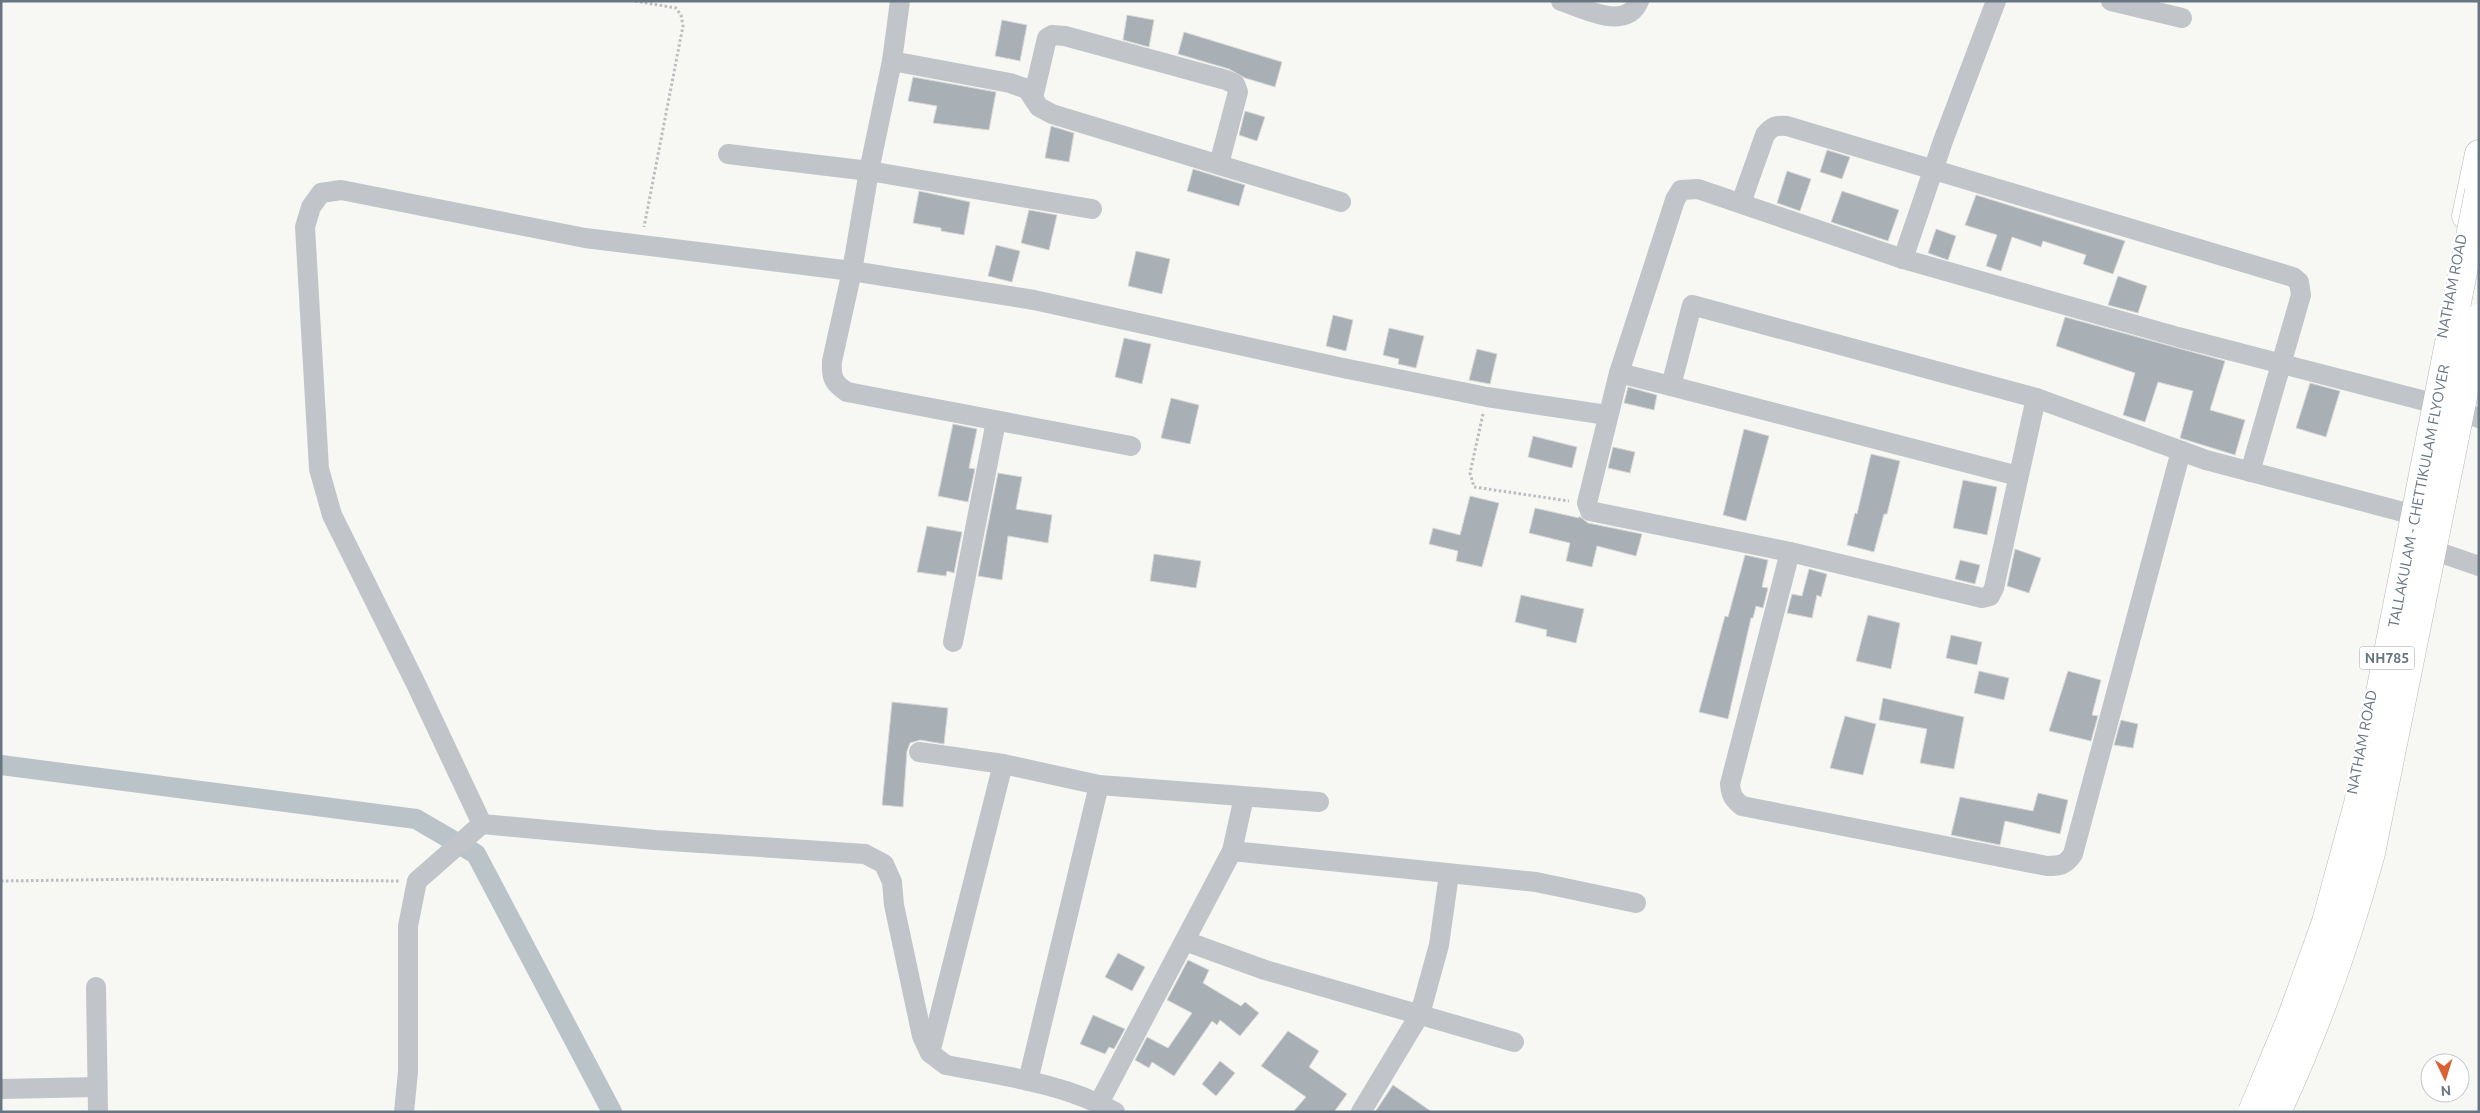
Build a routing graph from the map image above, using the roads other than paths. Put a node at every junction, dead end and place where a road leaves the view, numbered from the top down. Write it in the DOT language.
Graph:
graph roads {
  1 [pos="900,1"];
  2 [pos="1561,1"];
  3 [pos="1639,1"];
  4 [pos="1996,1"];
  5 [pos="2111,1"];
  6 [pos="2182,18"];
  7 [pos="892,60"];
  8 [pos="1033,98"];
  9 [pos="728,154"];
  10 [pos="2479,154"];
  11 [pos="1219,164"];
  12 [pos="869,171"];
  13 [pos="1934,171"];
  14 [pos="2479,191"];
  15 [pos="1341,202"];
  16 [pos="1741,203"];
  17 [pos="1092,209"];
  18 [pos="1903,259"];
  19 [pos="852,271"];
  20 [pos="2479,318"];
  21 [pos="2479,363"];
  22 [pos="2282,365"];
  23 [pos="1618,373"];
  24 [pos="1671,386"];
  25 [pos="2036,398"];
  26 [pos="2429,402"];
  27 [pos="1607,415"];
  28 [pos="2474,417"];
  29 [pos="996,421"];
  30 [pos="1131,446"];
  31 [pos="2181,451"];
  32 [pos="2250,472"];
  33 [pos="2018,476"];
  34 [pos="2407,513"];
  35 [pos="1790,552"];
  36 [pos="2441,553"];
  37 [pos="2479,566"];
  38 [pos="953,642"];
  39 [pos="919,752"];
  40 [pos="1003,764"];
  41 [pos="1098,784"];
  42 [pos="1244,797"];
  43 [pos="1319,802"];
  44 [pos="478,829"];
  45 [pos="1232,851"];
  46 [pos="1449,874"];
  47 [pos="1636,903"];
  48 [pos="1185,942"];
  49 [pos="96,987"];
  50 [pos="1420,1014"];
  51 [pos="1514,1042"];
  52 [pos="930,1053"];
  53 [pos="1028,1081"];
  54 [pos="98,1087"];
  55 [pos="1,1089"];
  56 [pos="1107,1107"];
  57 [pos="98,1112"];
  58 [pos="404,1112"];
  59 [pos="1361,1112"];
  60 [pos="2241,1112"];
  61 [pos="2252,1112"];
  62 [pos="2277,1112"];
  63 [pos="2286,1112"];
  1 -- 7 [label="street"];
  2 -- 3 [label="street"];
  4 -- 13 [label="street"];
  5 -- 6 [label="street"];
  7 -- 8 [label="street"];
  7 -- 12 [label="street"];
  8 -- 11 [label="street"];
  8 -- 11 [label="street"];
  9 -- 12 [label="street"];
  10 -- 26 [label="main road, NATHAM ROAD"];
  11 -- 15 [label="street"];
  12 -- 17 [label="street"];
  12 -- 19 [label="street"];
  13 -- 16 [label="street"];
  13 -- 18 [label="street"];
  13 -- 22 [label="street"];
  14 -- 61 [label="main road, TALLAKULAM - CHETTIKULAM FLYOVER / NH785, bridge"];
  16 -- 18 [label="street"];
  16 -- 23 [label="street"];
  18 -- 22 [label="street"];
  19 -- 27 [label="street"];
  19 -- 29 [label="street"];
  19 -- 44 [label="street"];
  20 -- 62 [label="main road, TALLAKULAM - CHETTIKULAM FLYOVER / NH785, bridge"];
  21 -- 28 [label="main road"];
  22 -- 26 [label="street"];
  22 -- 32 [label="street"];
  23 -- 24 [label="street"];
  23 -- 27 [label="street"];
  24 -- 25 [label="street"];
  24 -- 33 [label="street"];
  25 -- 31 [label="street"];
  25 -- 33 [label="street"];
  26 -- 28 [label="street"];
  26 -- 34 [label="main road, NATHAM ROAD"];
  27 -- 35 [label="street"];
  28 -- 36 [label="main road"];
  29 -- 30 [label="street"];
  29 -- 38 [label="street"];
  31 -- 32 [label="street"];
  31 -- 35 [label="street"];
  32 -- 34 [label="street"];
  33 -- 35 [label="street"];
  34 -- 60 [label="main road, NATHAM ROAD"];
  36 -- 37 [label="street"];
  36 -- 63 [label="main road"];
  39 -- 40 [label="street"];
  40 -- 41 [label="street"];
  40 -- 52 [label="street"];
  41 -- 42 [label="street"];
  41 -- 53 [label="street"];
  42 -- 43 [label="street"];
  42 -- 45 [label="street"];
  44 -- 52 [label="street"];
  44 -- 58 [label="street"];
  45 -- 46 [label="street"];
  45 -- 48 [label="street"];
  46 -- 47 [label="street"];
  46 -- 50 [label="street"];
  48 -- 50 [label="street"];
  48 -- 56 [label="street"];
  49 -- 54 [label="street"];
  50 -- 51 [label="street"];
  50 -- 59 [label="street"];
  52 -- 53 [label="street"];
  53 -- 56 [label="street"];
  54 -- 55 [label="street"];
  54 -- 57 [label="street"];
}
